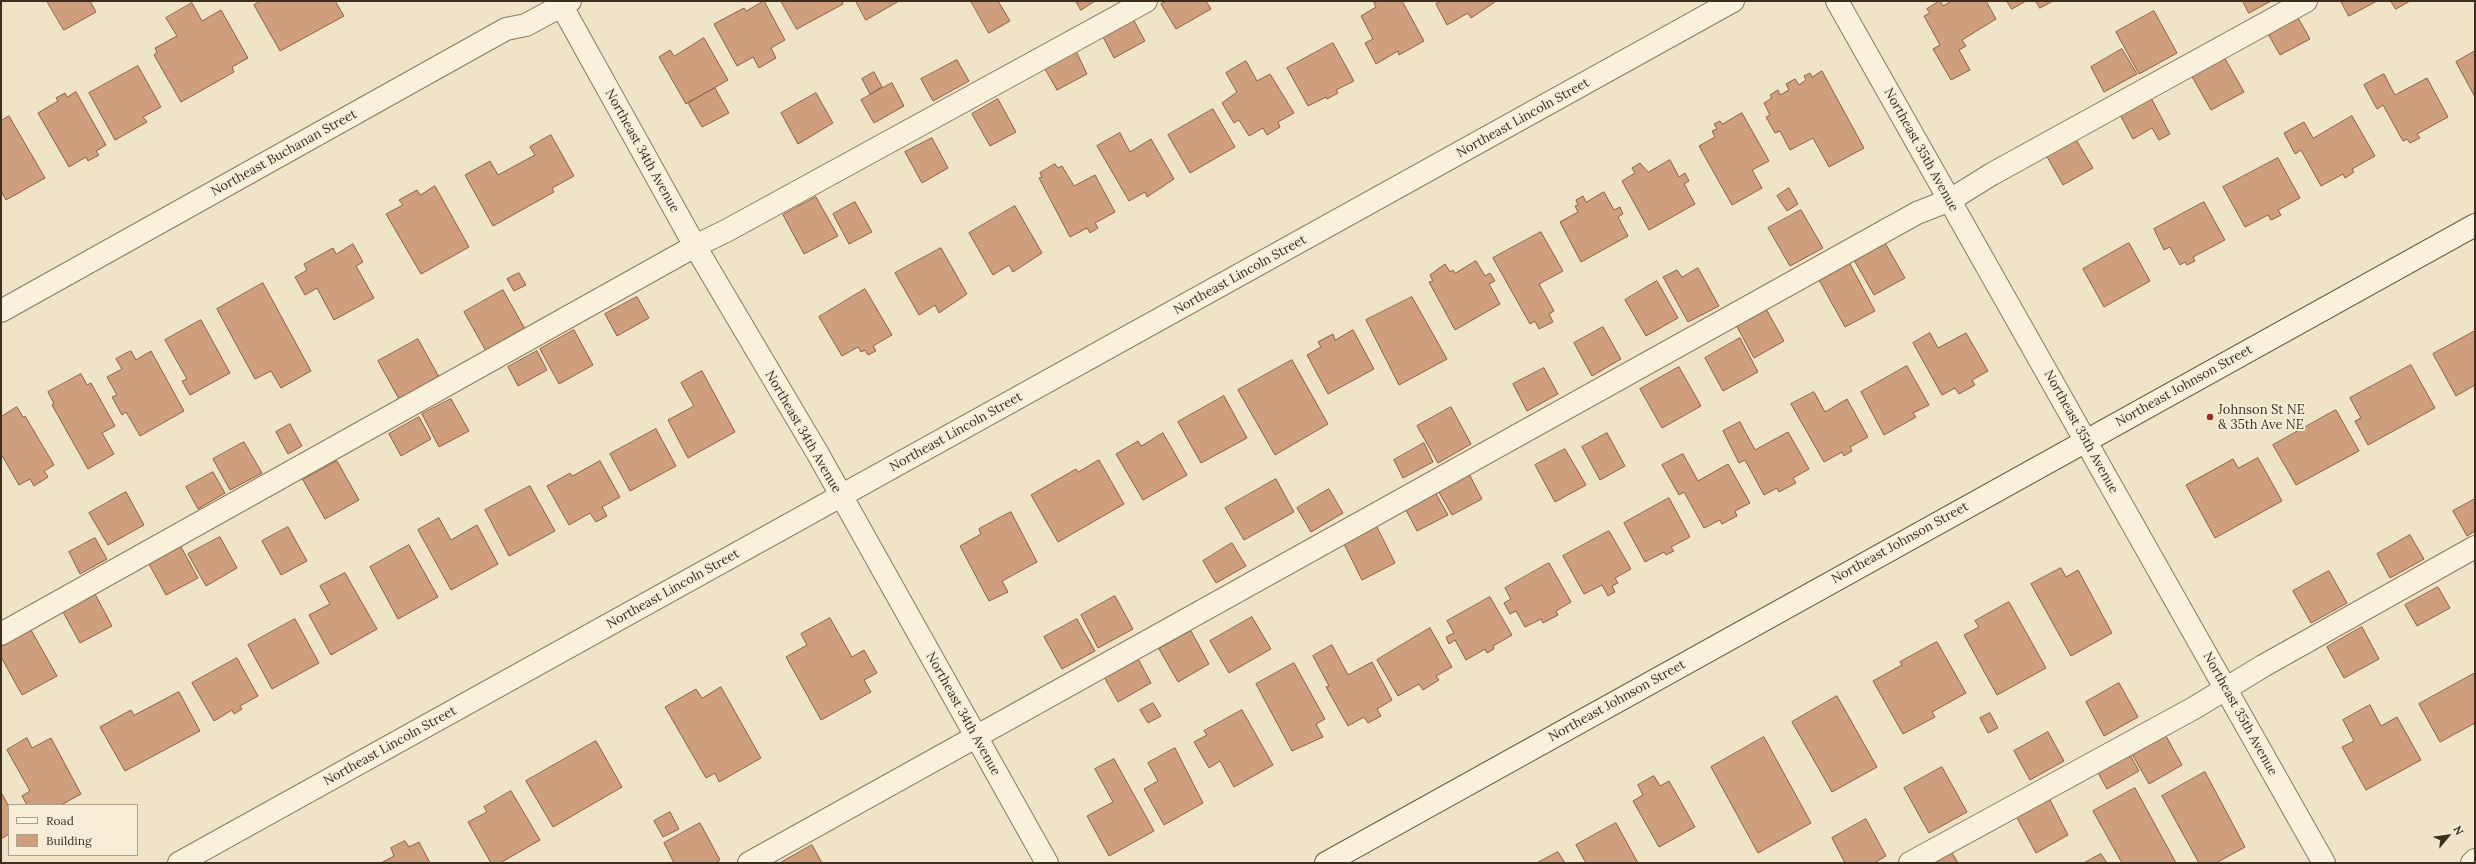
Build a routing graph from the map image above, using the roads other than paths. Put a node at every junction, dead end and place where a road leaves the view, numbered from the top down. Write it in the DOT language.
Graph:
graph roads {
  1 [pos="1146,1"];
  2 [pos="1733,1"];
  3 [pos="1837,1"];
  4 [pos="2306,1"];
  5 [pos="563,2"];
  6 [pos="1950,200"];
  7 [pos="2475,225"];
  8 [pos="695,246"];
  9 [pos="1,311"];
  10 [pos="2086,441"];
  11 [pos="840,497"];
  12 [pos="2475,547"];
  13 [pos="1,634"];
  14 [pos="2226,688"];
  15 [pos="976,736"];
  16 [pos="2475,860"];
  17 [pos="179,863"];
  18 [pos="748,863"];
  19 [pos="1047,863"];
  20 [pos="1326,863"];
  21 [pos="1910,863"];
  22 [pos="2324,863"];
  23 [pos="2472,863"];
  1 -- 8 [label="street"];
  2 -- 11 [label="street, Northeast Lincoln Street"];
  3 -- 6 [label="street, Northeast 35th Avenue"];
  4 -- 6 [label="street"];
  5 -- 8 [label="street, Northeast 34th Avenue"];
  5 -- 9 [label="street, Northeast Buchanan Street"];
  6 -- 10 [label="street, Northeast 35th Avenue"];
  6 -- 15 [label="street"];
  7 -- 10 [label="street, Northeast Johnson Street"];
  8 -- 11 [label="street, Northeast 34th Avenue"];
  8 -- 13 [label="street"];
  10 -- 14 [label="street, Northeast 35th Avenue"];
  10 -- 20 [label="street, Northeast Johnson Street"];
  11 -- 15 [label="street, Northeast 34th Avenue"];
  11 -- 17 [label="street, Northeast Lincoln Street"];
  12 -- 14 [label="street"];
  14 -- 21 [label="street"];
  14 -- 22 [label="street, Northeast 35th Avenue"];
  15 -- 18 [label="street"];
  15 -- 19 [label="street, Northeast 34th Avenue"];
  16 -- 23 [label="street"];
}
